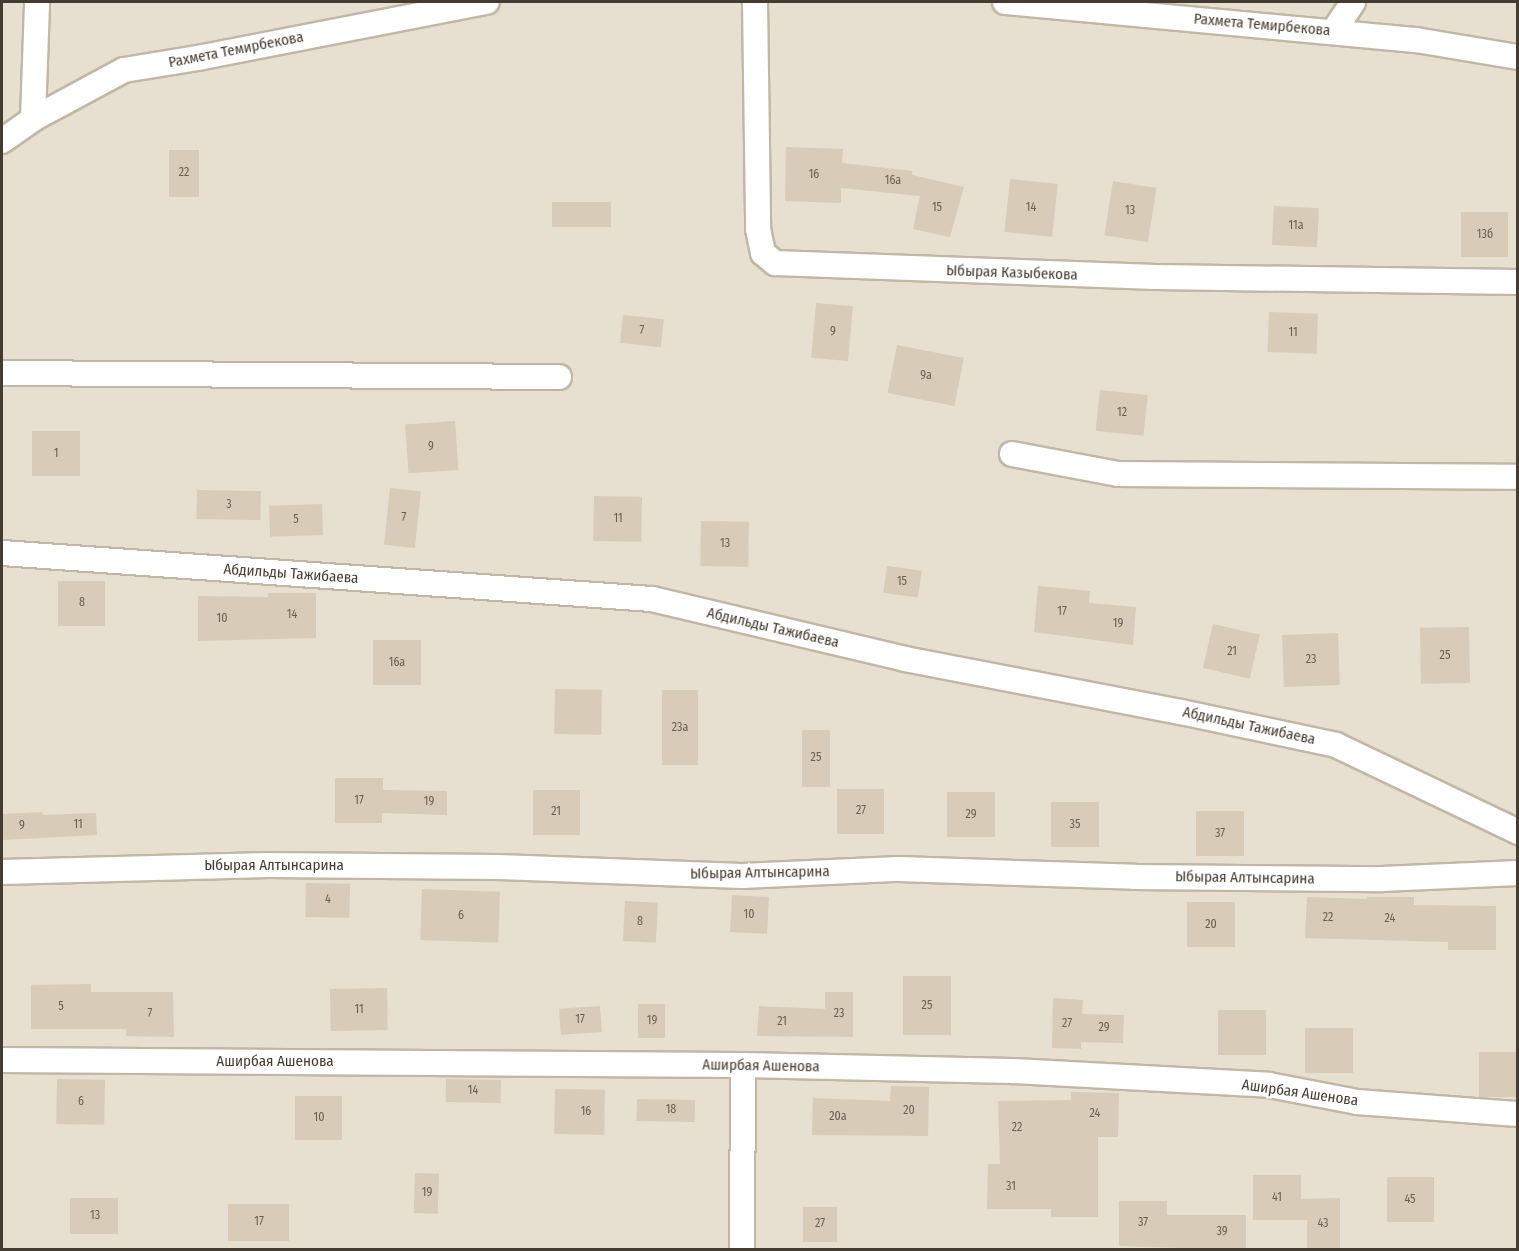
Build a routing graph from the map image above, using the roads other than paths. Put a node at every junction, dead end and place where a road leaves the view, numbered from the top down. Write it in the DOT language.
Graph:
graph roads {
  1 [pos="37,2"];
  2 [pos="487,2"];
  3 [pos="755,2"];
  4 [pos="1005,2"];
  5 [pos="1353,2"];
  6 [pos="437,6"];
  7 [pos="1333,32"];
  8 [pos="1518,57"];
  9 [pos="33,119"];
  10 [pos="2,141"];
  11 [pos="1518,282"];
  12 [pos="2,373"];
  13 [pos="559,377"];
  14 [pos="1012,454"];
  15 [pos="1518,477"];
  16 [pos="2,553"];
  17 [pos="1518,832"];
  18 [pos="2,872"];
  19 [pos="1518,873"];
  20 [pos="2,1060"];
  21 [pos="743,1065"];
  22 [pos="1518,1114"];
  23 [pos="742,1250"];
  1 -- 9 [label="street"];
  2 -- 6 [label="street, Рахмета Темирбекова"];
  3 -- 11 [label="street, Ыбырая Казыбекова"];
  4 -- 7 [label="street, Рахмета Темирбекова"];
  5 -- 7 [label="street"];
  6 -- 9 [label="street, Рахмета Темирбекова"];
  7 -- 8 [label="street, Рахмета Темирбекова"];
  9 -- 10 [label="street, Рахмета Темирбекова"];
  12 -- 13 [label="street"];
  14 -- 15 [label="street"];
  16 -- 17 [label="street, Абдильды Тажибаева"];
  18 -- 19 [label="street, Ыбырая Алтынсарина"];
  20 -- 21 [label="street, Аширбая Ашенова"];
  21 -- 22 [label="street, Аширбая Ашенова"];
  21 -- 23 [label="street"];
}
